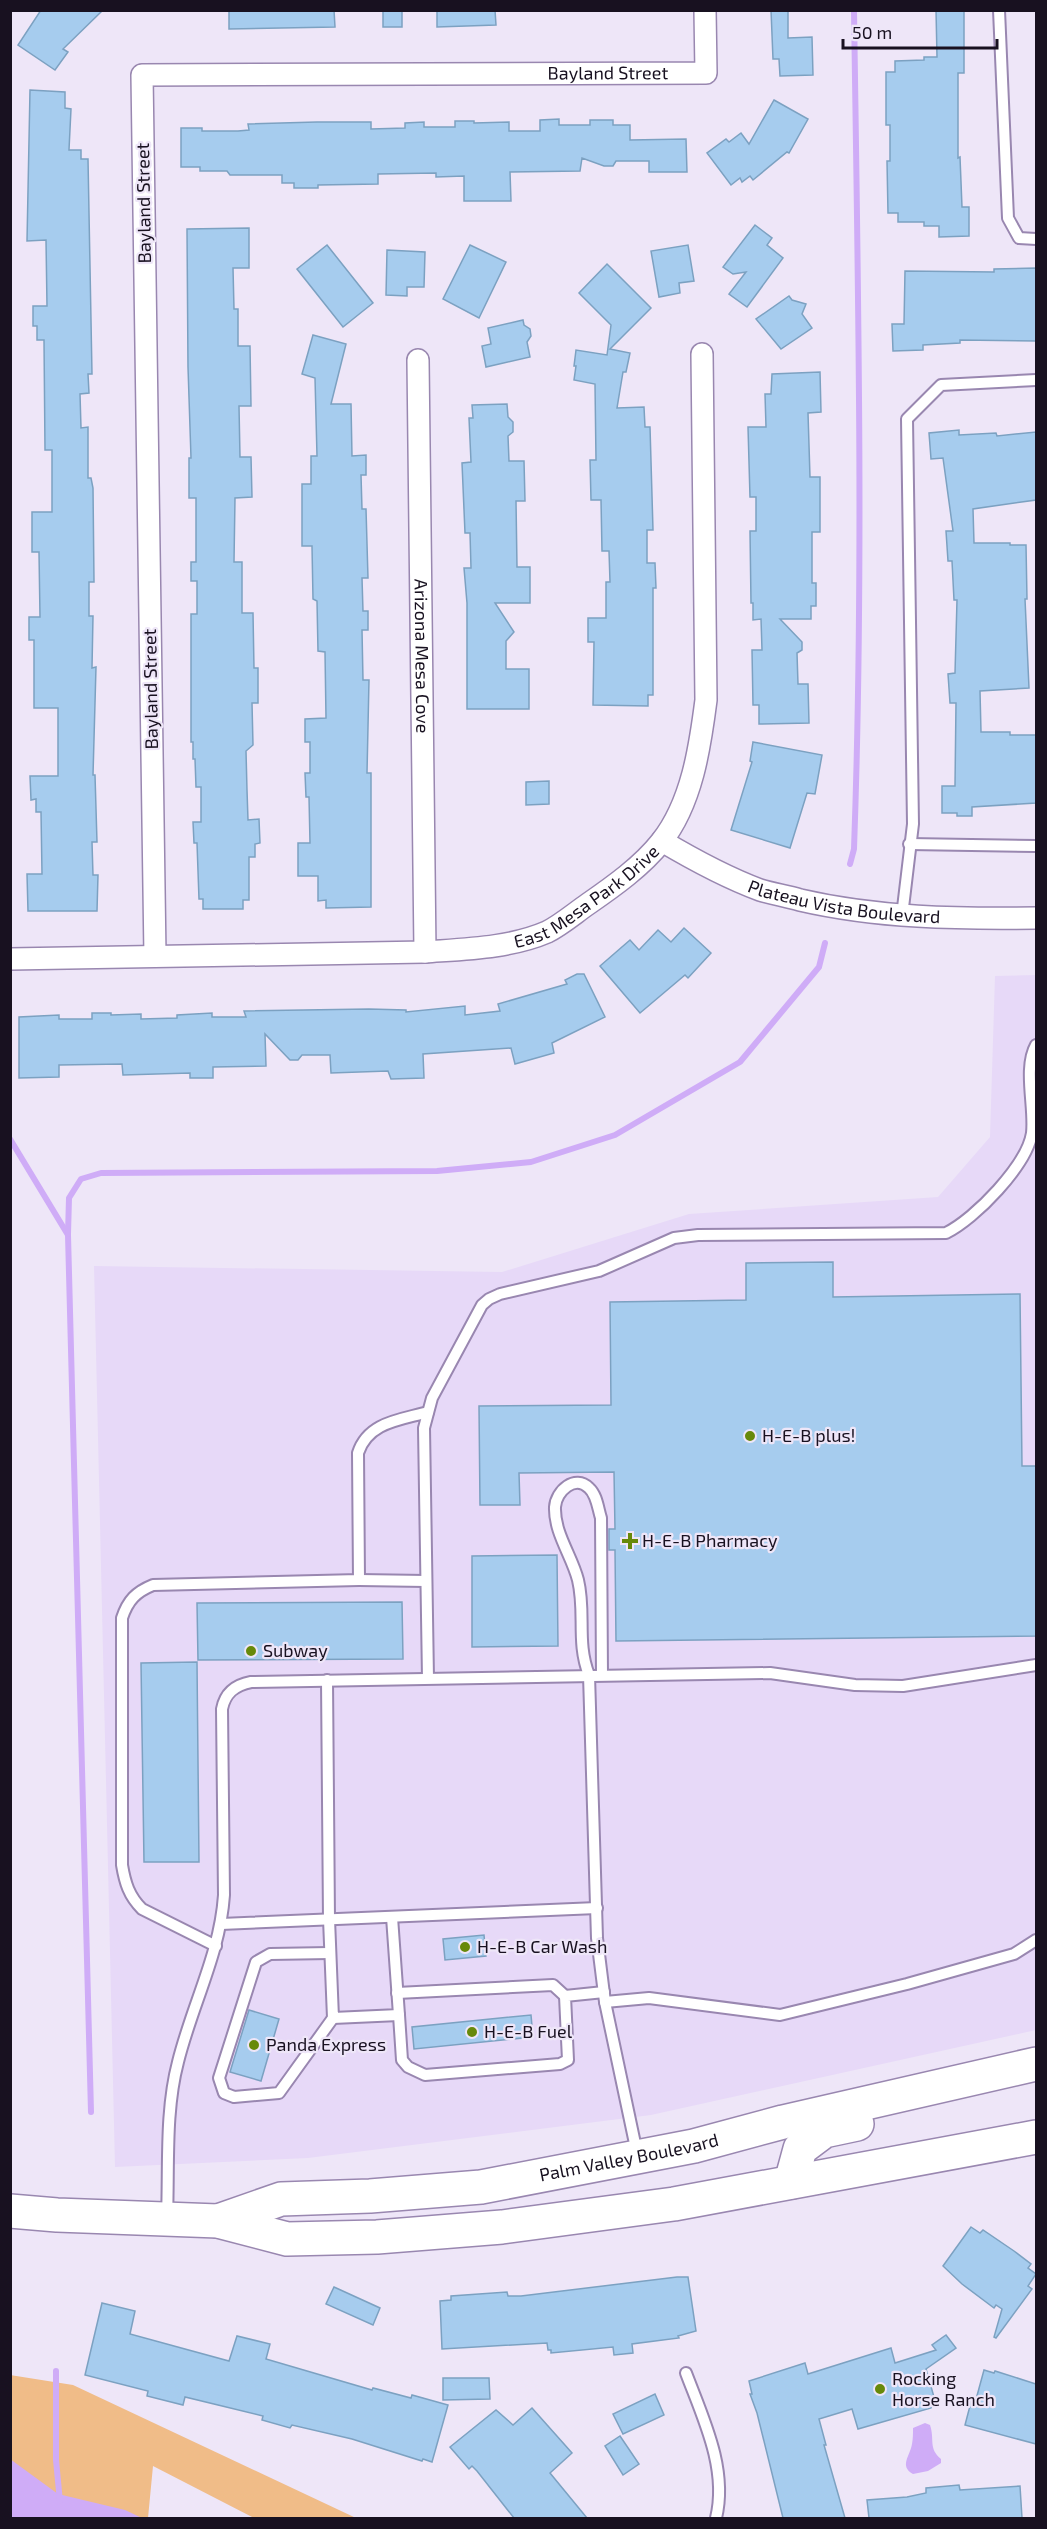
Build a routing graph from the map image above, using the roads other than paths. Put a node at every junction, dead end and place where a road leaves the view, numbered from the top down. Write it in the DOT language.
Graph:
graph roads {
  1 [pos="705,10"];
  2 [pos="999,10"];
  3 [pos="1036,239"];
  4 [pos="702,354"];
  5 [pos="418,360"];
  6 [pos="1036,381"];
  7 [pos="662,841"];
  8 [pos="909,844"];
  9 [pos="1036,846"];
  10 [pos="902,916"];
  11 [pos="1036,918"];
  12 [pos="425,952"];
  13 [pos="155,956"];
  14 [pos="10,959"];
  15 [pos="1036,1046"];
  16 [pos="428,1412"];
  17 [pos="359,1580"];
  18 [pos="426,1581"];
  19 [pos="1036,1665"];
  20 [pos="589,1675"];
  21 [pos="602,1675"];
  22 [pos="428,1678"];
  23 [pos="327,1680"];
  24 [pos="597,1908"];
  25 [pos="392,1917"];
  26 [pos="329,1919"];
  27 [pos="222,1924"];
  28 [pos="1036,1940"];
  29 [pos="216,1946"];
  30 [pos="330,1953"];
  31 [pos="398,1993"];
  32 [pos="565,1996"];
  33 [pos="605,1997"];
  34 [pos="399,2015"];
  35 [pos="333,2018"];
  36 [pos="1036,2064"];
  37 [pos="1036,2082"];
  38 [pos="1036,2137"];
  39 [pos="638,2157"];
  40 [pos="791,2182"];
  41 [pos="10,2211"];
  42 [pos="167,2219"];
  43 [pos="218,2221"];
  44 [pos="686,2373"];
  45 [pos="716,2518"];
  1 -- 13 [label="street, Bayland Street"];
  2 -- 3 [label="lane"];
  4 -- 7 [label="street, East Mesa Park Drive"];
  5 -- 12 [label="street, Arizona Mesa Cove"];
  6 -- 8 [label="lane"];
  7 -- 10 [label="street, Plateau Vista Boulevard"];
  7 -- 12 [label="street, East Mesa Park Drive"];
  8 -- 9 [label="lane"];
  8 -- 10 [label="lane"];
  10 -- 11 [label="street, Plateau Vista Boulevard"];
  12 -- 13 [label="street, East Mesa Park Drive"];
  13 -- 14 [label="street, East Mesa Park Drive"];
  15 -- 16 [label="lane"];
  16 -- 17 [label="lane"];
  16 -- 18 [label="lane"];
  17 -- 18 [label="lane"];
  17 -- 29 [label="lane"];
  18 -- 22 [label="lane"];
  19 -- 21 [label="lane"];
  20 -- 21 [label="lane"];
  20 -- 21 [label="lane"];
  20 -- 22 [label="lane"];
  20 -- 24 [label="lane"];
  22 -- 23 [label="lane"];
  23 -- 26 [label="lane"];
  23 -- 27 [label="lane"];
  24 -- 25 [label="lane"];
  24 -- 33 [label="lane"];
  25 -- 26 [label="lane"];
  25 -- 31 [label="lane"];
  26 -- 27 [label="lane"];
  26 -- 30 [label="lane"];
  27 -- 29 [label="lane"];
  28 -- 33 [label="lane"];
  29 -- 42 [label="lane"];
  30 -- 35 [label="lane"];
  30 -- 35 [label="lane"];
  31 -- 32 [label="lane"];
  31 -- 34 [label="lane"];
  32 -- 33 [label="lane"];
  32 -- 34 [label="lane"];
  33 -- 39 [label="lane"];
  34 -- 35 [label="lane"];
  36 -- 39 [label="highway, Palm Valley Boulevard"];
  37 -- 40 [label="highway"];
  38 -- 40 [label="highway, Palm Valley Boulevard"];
  39 -- 43 [label="highway, Palm Valley Boulevard"];
  40 -- 43 [label="highway, Palm Valley Boulevard"];
  41 -- 42 [label="highway, Palm Valley Boulevard"];
  42 -- 43 [label="highway, Palm Valley Boulevard"];
  44 -- 45 [label="lane"];
}
